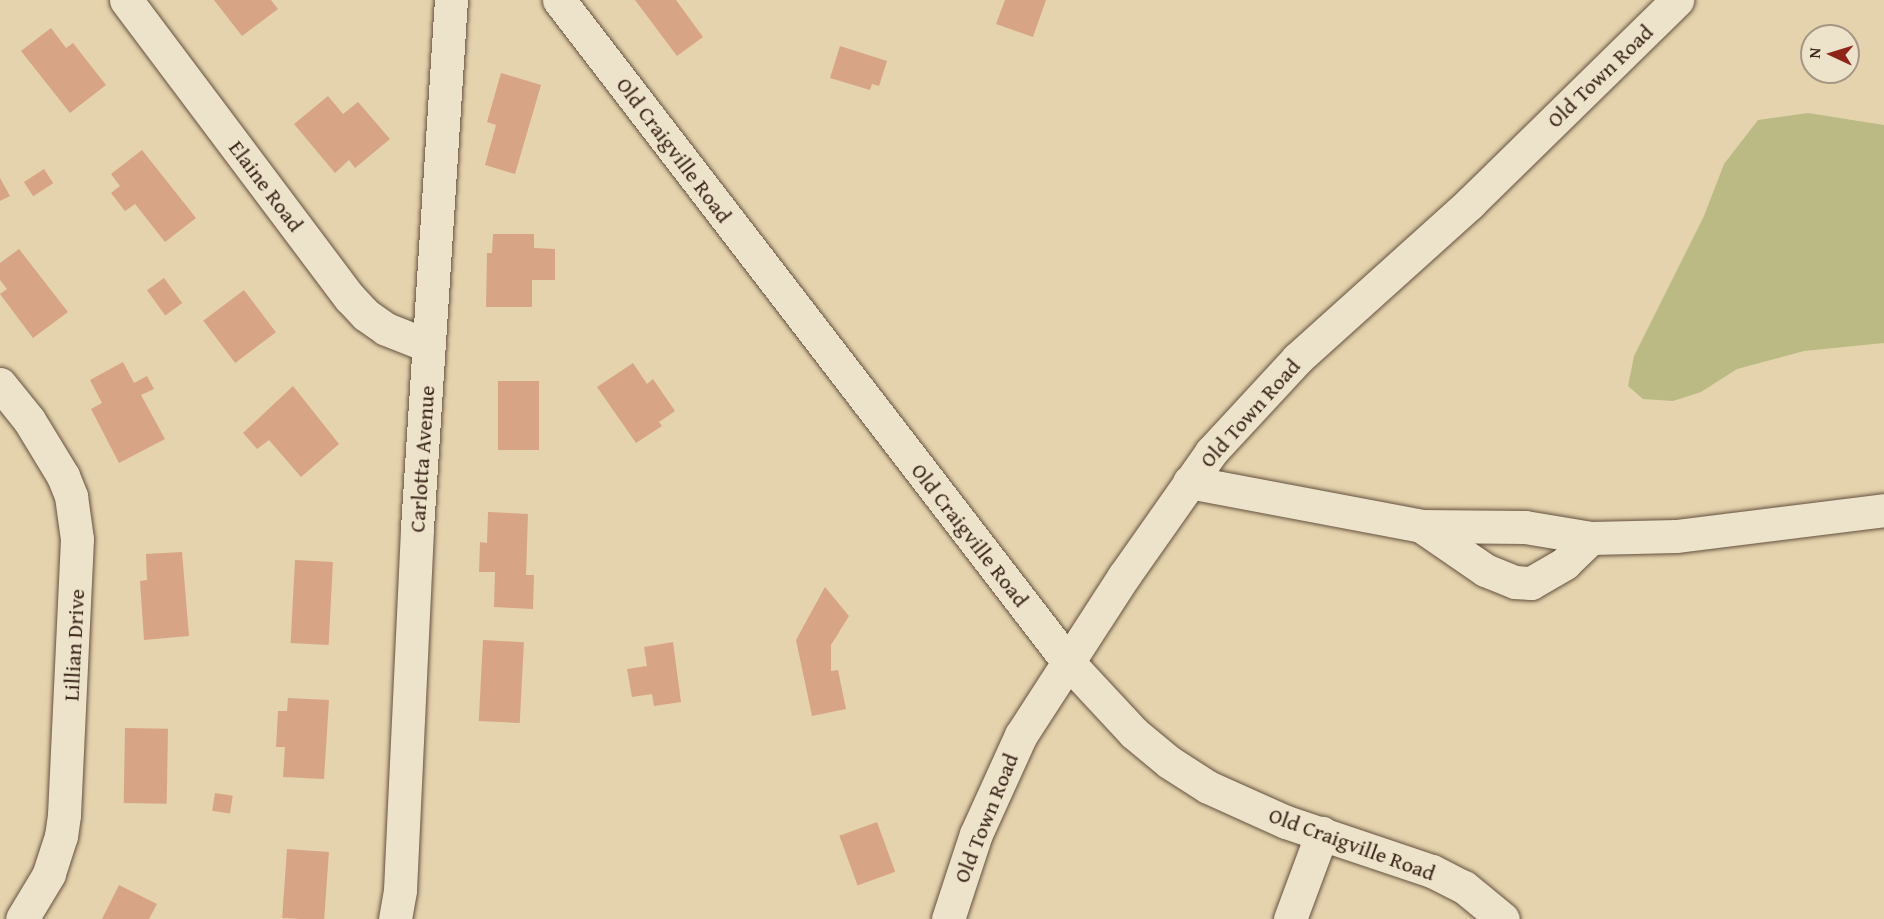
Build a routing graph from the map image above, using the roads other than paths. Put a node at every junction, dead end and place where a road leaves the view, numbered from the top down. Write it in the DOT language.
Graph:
graph roads {
  1 [pos="126,0"];
  2 [pos="451,0"];
  3 [pos="559,0"];
  4 [pos="1677,0"];
  5 [pos="429,346"];
  6 [pos="0,384"];
  7 [pos="1189,482"];
  8 [pos="1884,510"];
  9 [pos="1421,526"];
  10 [pos="1592,538"];
  11 [pos="1068,662"];
  12 [pos="1322,832"];
  13 [pos="22,919"];
  14 [pos="395,919"];
  15 [pos="948,919"];
  16 [pos="1290,919"];
  17 [pos="1503,919"];
  1 -- 5 [label="street, Elaine Road"];
  2 -- 5 [label="street, Carlotta Avenue"];
  3 -- 11 [label="street, Old Craigville Road"];
  4 -- 7 [label="street, Old Town Road"];
  5 -- 14 [label="street, Carlotta Avenue"];
  6 -- 13 [label="street, Lillian Drive"];
  7 -- 9 [label="street"];
  7 -- 11 [label="street, Old Town Road"];
  8 -- 10 [label="street"];
  9 -- 10 [label="street"];
  9 -- 10 [label="street"];
  11 -- 12 [label="street, Old Craigville Road"];
  11 -- 15 [label="street, Old Town Road"];
  12 -- 16 [label="street"];
  12 -- 17 [label="street, Old Craigville Road"];
}
